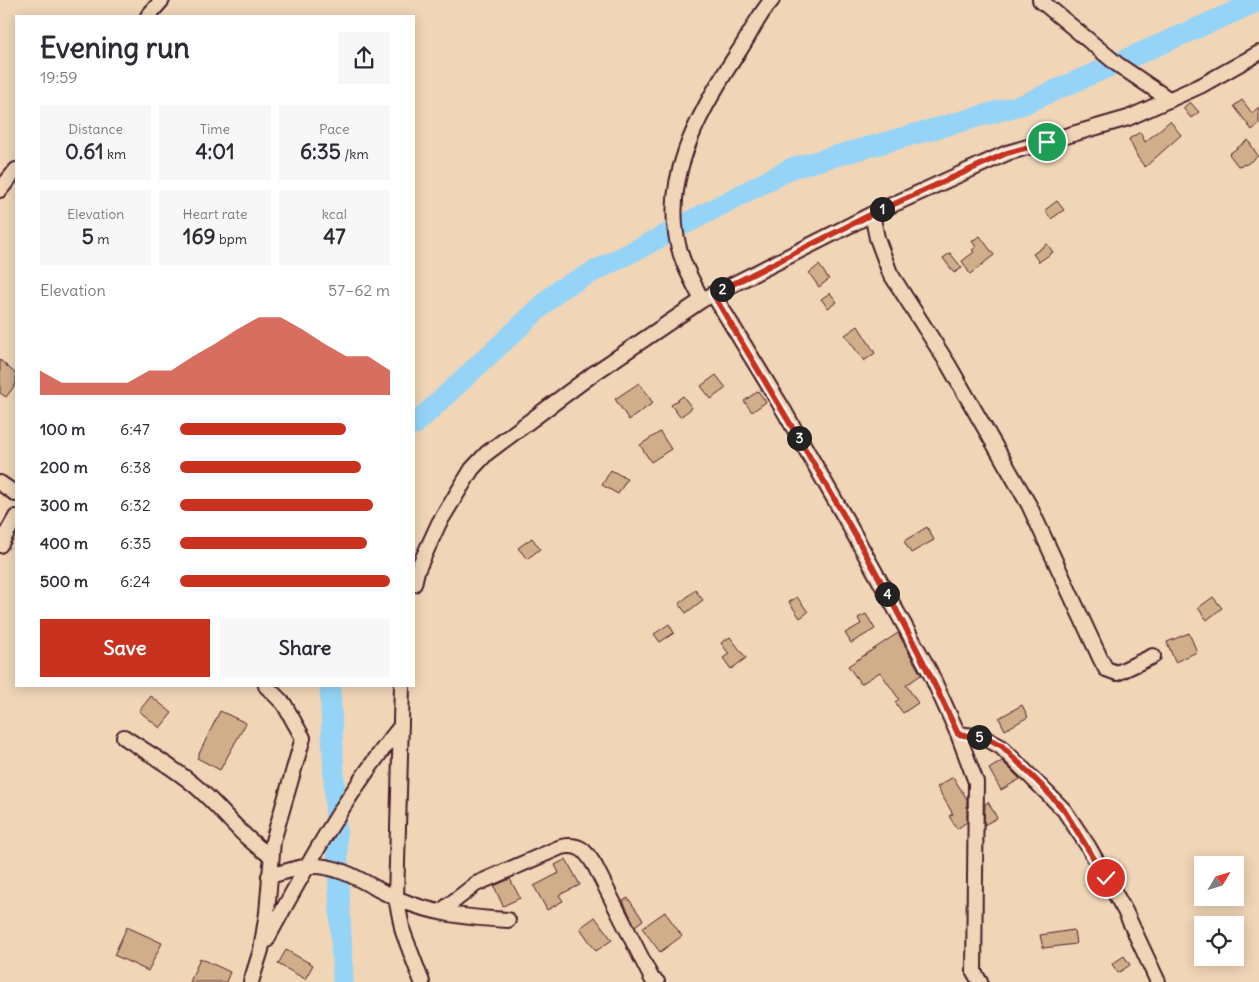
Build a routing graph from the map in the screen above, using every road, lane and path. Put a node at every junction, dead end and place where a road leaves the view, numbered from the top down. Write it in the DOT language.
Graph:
graph roads {
  1 [pos="162,0"];
  2 [pos="772,0"];
  3 [pos="1040,0"];
  4 [pos="149,15"];
  5 [pos="1259,53"];
  6 [pos="1170,100"];
  7 [pos="15,171"];
  8 [pos="0,190"];
  9 [pos="872,214"];
  10 [pos="707,297"];
  11 [pos="0,483"];
  12 [pos="15,493"];
  13 [pos="15,519"];
  14 [pos="0,545"];
  15 [pos="415,580"];
  16 [pos="1153,656"];
  17 [pos="267,687"];
  18 [pos="402,687"];
  19 [pos="401,726"];
  20 [pos="958,734"];
  21 [pos="124,737"];
  22 [pos="271,856"];
  23 [pos="306,867"];
  24 [pos="269,876"];
  25 [pos="396,898"];
  26 [pos="440,912"];
  27 [pos="508,920"];
  28 [pos="261,950"];
  29 [pos="251,982"];
  30 [pos="422,982"];
  31 [pos="657,982"];
  32 [pos="980,982"];
  33 [pos="1158,982"];
  1 -- 4 [label="street"];
  2 -- 10 [label="street"];
  3 -- 6 [label="street"];
  5 -- 6 [label="street"];
  6 -- 9 [label="street"];
  7 -- 8 [label="street"];
  9 -- 10 [label="street"];
  9 -- 16 [label="street"];
  10 -- 15 [label="street"];
  10 -- 20 [label="street"];
  11 -- 12 [label="street"];
  13 -- 14 [label="street"];
  17 -- 22 [label="street"];
  18 -- 19 [label="street"];
  19 -- 23 [label="street"];
  19 -- 25 [label="street"];
  20 -- 32 [label="street"];
  20 -- 33 [label="street"];
  21 -- 22 [label="street"];
  22 -- 24 [label="street"];
  23 -- 24 [label="street"];
  23 -- 25 [label="street"];
  23 -- 28 [label="street"];
  24 -- 28 [label="street"];
  25 -- 26 [label="street"];
  25 -- 30 [label="street"];
  26 -- 27 [label="street"];
  26 -- 31 [label="street"];
  28 -- 29 [label="street"];
}
